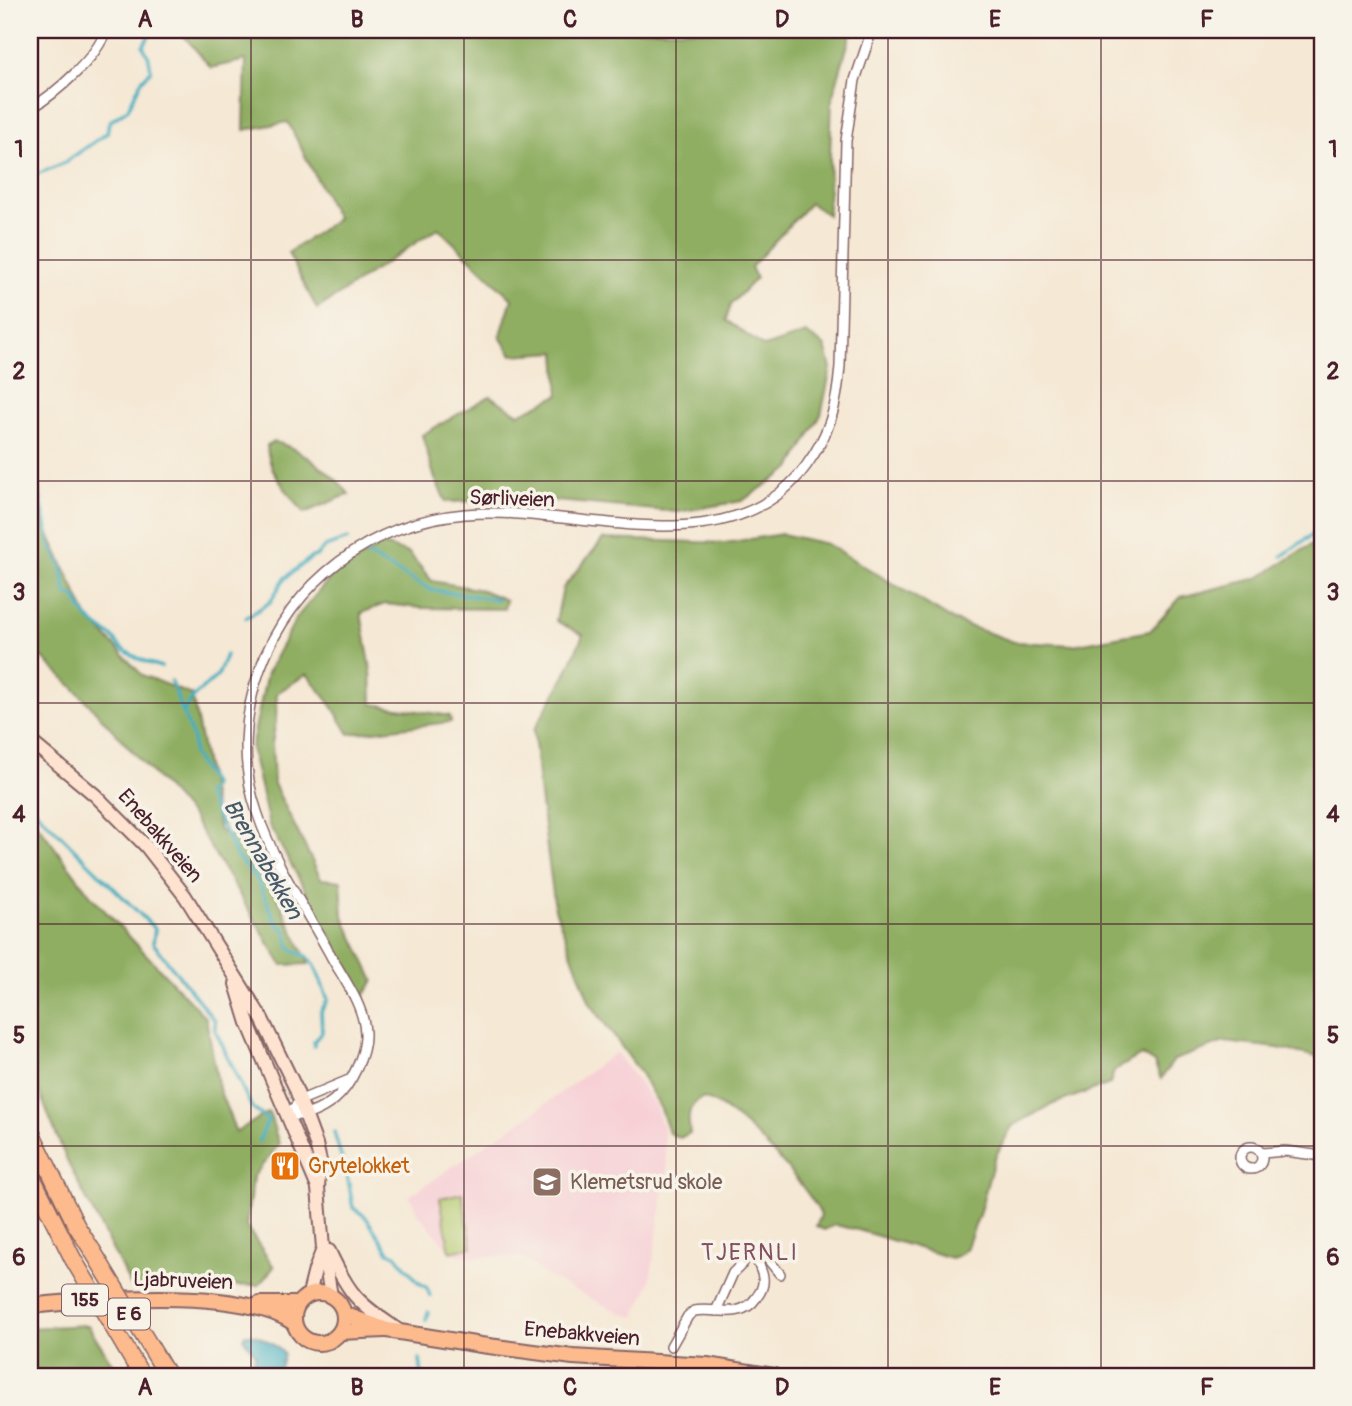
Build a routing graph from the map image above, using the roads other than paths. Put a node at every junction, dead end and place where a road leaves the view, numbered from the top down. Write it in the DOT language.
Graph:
graph roads {
  1 [pos="106,30"];
  2 [pos="872,30"];
  3 [pos="30,109"];
  4 [pos="30,741"];
  5 [pos="235,979"];
  6 [pos="349,1080"];
  7 [pos="301,1100"];
  8 [pos="288,1114"];
  9 [pos="307,1115"];
  10 [pos="30,1130"];
  11 [pos="1262,1153"];
  12 [pos="1322,1156"];
  13 [pos="30,1173"];
  14 [pos="318,1188"];
  15 [pos="323,1244"];
  16 [pos="743,1263"];
  17 [pos="780,1274"];
  18 [pos="331,1296"];
  19 [pos="304,1299"];
  20 [pos="30,1306"];
  21 [pos="251,1306"];
  22 [pos="716,1311"];
  23 [pos="344,1314"];
  24 [pos="294,1323"];
  25 [pos="394,1331"];
  26 [pos="340,1332"];
  27 [pos="671,1346"];
  28 [pos="142,1376"];
  29 [pos="168,1376"];
  30 [pos="775,1376"];
  1 -- 3 [label="street"];
  2 -- 6 [label="street, Sørliveien"];
  4 -- 5 [label="main road, Enebakkveien"];
  5 -- 7 [label="main road, Enebakkveien"];
  5 -- 8 [label="main road, Enebakkveien"];
  6 -- 7 [label="street"];
  6 -- 9 [label="street, Sørliveien"];
  7 -- 8 [label="street"];
  7 -- 9 [label="main road, Enebakkveien"];
  8 -- 9 [label="street"];
  8 -- 14 [label="main road, Enebakkveien"];
  9 -- 14 [label="main road, Enebakkveien"];
  10 -- 29 [label="highway, E 6, bridge"];
  11 -- 12 [label="street"];
  13 -- 28 [label="highway, E 6, bridge"];
  14 -- 15 [label="main road, Enebakkveien"];
  15 -- 18 [label="main road, Enebakkveien"];
  15 -- 19 [label="main road, Enebakkveien"];
  15 -- 25 [label="main road"];
  16 -- 22 [label="street"];
  17 -- 22 [label="street"];
  18 -- 19 [label="main road, 155"];
  18 -- 23 [label="main road, Enebakkveien"];
  19 -- 21 [label="main road, Ljabruveien / 155"];
  19 -- 24 [label="main road, Enebakkveien"];
  20 -- 21 [label="main road, Ljabruveien / 155"];
  21 -- 24 [label="main road, Ljabruveien / 155"];
  22 -- 27 [label="street"];
  23 -- 25 [label="main road, Enebakkveien / 155"];
  23 -- 26 [label="main road"];
  24 -- 26 [label="main road, Enebakkveien / 155"];
  25 -- 26 [label="main road, Enebakkveien / 155"];
  25 -- 30 [label="main road, Enebakkveien / 155"];
}
